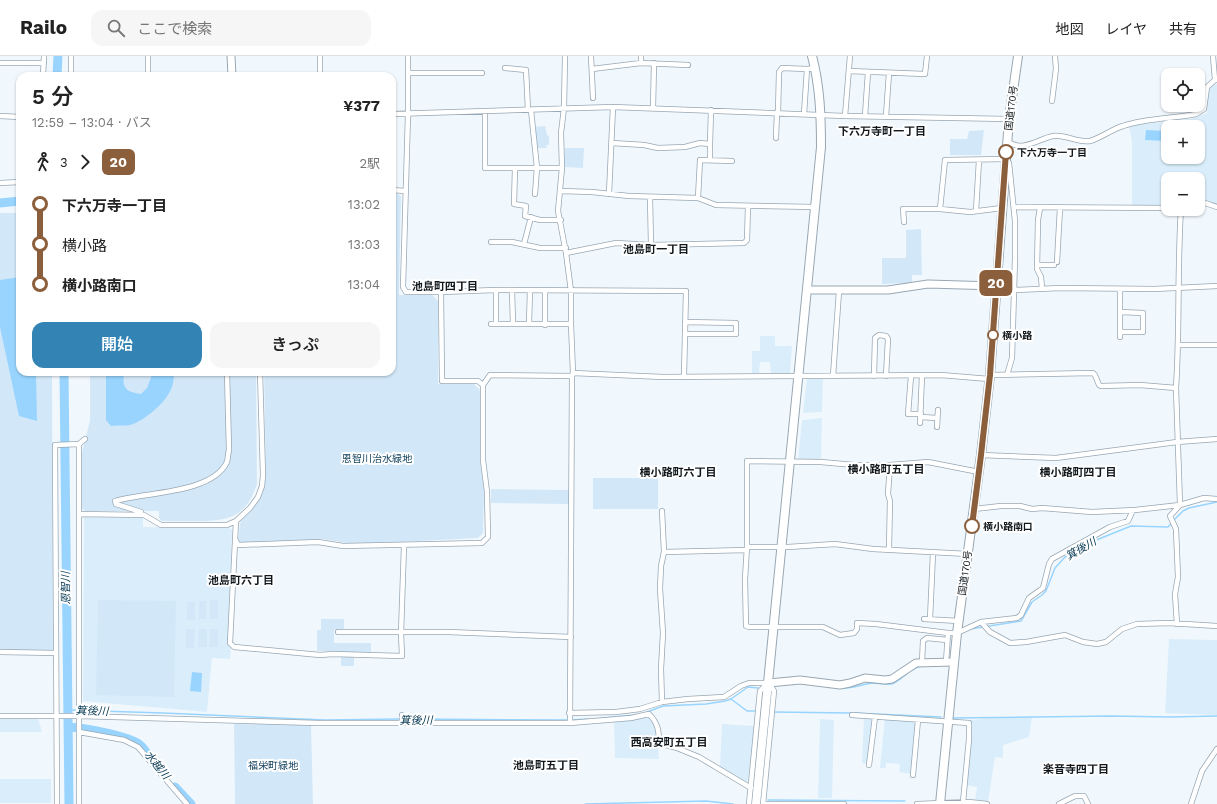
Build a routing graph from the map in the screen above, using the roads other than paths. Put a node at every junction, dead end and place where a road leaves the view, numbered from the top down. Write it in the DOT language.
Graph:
graph roads {
  1 [pos="44,56"];
  2 [pos="71,56"];
  3 [pos="148,56"];
  4 [pos="231,56"];
  5 [pos="320,56"];
  6 [pos="408,56"];
  7 [pos="565,56"];
  8 [pos="591,56"];
  9 [pos="641,56"];
  10 [pos="812,56"];
  11 [pos="850,56"];
  12 [pos="927,56"];
  13 [pos="1018,56"];
  14 [pos="1056,56"];
  15 [pos="1213,56"];
  16 [pos="0,63"];
  17 [pos="44,63"];
  18 [pos="641,63"];
  19 [pos="654,63"];
  20 [pos="688,65"];
  21 [pos="505,68"];
  22 [pos="592,69"];
  23 [pos="811,69"];
  24 [pos="43,72"];
  25 [pos="71,72"];
  26 [pos="148,72"];
  27 [pos="232,72"];
  28 [pos="320,72"];
  29 [pos="849,72"];
  30 [pos="868,72"];
  31 [pos="408,73"];
  32 [pos="482,73"];
  33 [pos="889,73"];
  34 [pos="1216,80"];
  35 [pos="593,98"];
  36 [pos="1052,101"];
  37 [pos="613,107"];
  38 [pos="564,108"];
  39 [pos="654,108"];
  40 [pos="530,110"];
  41 [pos="711,110"];
  42 [pos="485,112"];
  43 [pos="777,112"];
  44 [pos="396,114"];
  45 [pos="408,114"];
  46 [pos="804,114"];
  47 [pos="820,114"];
  48 [pos="0,116"];
  49 [pos="845,116"];
  50 [pos="865,116"];
  51 [pos="886,116"];
  52 [pos="16,117"];
  53 [pos="1009,119"];
  54 [pos="776,138"];
  55 [pos="1007,141"];
  56 [pos="612,143"];
  57 [pos="710,144"];
  58 [pos="1006,156"];
  59 [pos="710,160"];
  60 [pos="979,160"];
  61 [pos="732,161"];
  62 [pos="515,168"];
  63 [pos="537,168"];
  64 [pos="562,168"];
  65 [pos="16,182"];
  66 [pos="0,183"];
  67 [pos="396,190"];
  68 [pos="405,191"];
  69 [pos="561,191"];
  70 [pos="535,194"];
  71 [pos="609,194"];
  72 [pos="650,197"];
  73 [pos="698,198"];
  74 [pos="1205,203"];
  75 [pos="748,206"];
  76 [pos="815,207"];
  77 [pos="1217,207"];
  78 [pos="1002,208"];
  79 [pos="1014,208"];
  80 [pos="1040,208"];
  81 [pos="1060,208"];
  82 [pos="1161,208"];
  83 [pos="940,209"];
  84 [pos="976,211"];
  85 [pos="1180,216"];
  86 [pos="531,218"];
  87 [pos="561,220"];
  88 [pos="904,222"];
  89 [pos="491,242"];
  90 [pos="524,244"];
  91 [pos="651,245"];
  92 [pos="566,250"];
  93 [pos="1037,265"];
  94 [pos="996,286"];
  95 [pos="1217,286"];
  96 [pos="1178,287"];
  97 [pos="1014,288"];
  98 [pos="1042,288"];
  99 [pos="496,290"];
  100 [pos="512,290"];
  101 [pos="530,290"];
  102 [pos="545,290"];
  103 [pos="571,290"];
  104 [pos="808,290"];
  105 [pos="1120,290"];
  106 [pos="839,291"];
  107 [pos="442,292"];
  108 [pos="1120,312"];
  109 [pos="685,322"];
  110 [pos="513,324"];
  111 [pos="530,324"];
  112 [pos="571,324"];
  113 [pos="545,325"];
  114 [pos="685,334"];
  115 [pos="1179,345"];
  116 [pos="1217,345"];
  117 [pos="572,374"];
  118 [pos="1007,375"];
  119 [pos="227,376"];
  120 [pos="260,376"];
  121 [pos="684,376"];
  122 [pos="798,376"];
  123 [pos="833,376"];
  124 [pos="874,376"];
  125 [pos="886,376"];
  126 [pos="911,376"];
  127 [pos="922,376"];
  128 [pos="989,377"];
  129 [pos="483,385"];
  130 [pos="1176,388"];
  131 [pos="938,410"];
  132 [pos="921,416"];
  133 [pos="937,418"];
  134 [pos="920,423"];
  135 [pos="937,427"];
  136 [pos="84,439"];
  137 [pos="1217,439"];
  138 [pos="1177,442"];
  139 [pos="79,444"];
  140 [pos="981,455"];
  141 [pos="789,462"];
  142 [pos="890,465"];
  143 [pos="979,472"];
  144 [pos="1217,499"];
  145 [pos="1180,505"];
  146 [pos="974,509"];
  147 [pos="1133,510"];
  148 [pos="662,511"];
  149 [pos="141,512"];
  150 [pos="79,514"];
  151 [pos="236,521"];
  152 [pos="235,539"];
  153 [pos="404,546"];
  154 [pos="780,547"];
  155 [pos="746,549"];
  156 [pos="890,550"];
  157 [pos="664,552"];
  158 [pos="933,553"];
  159 [pos="968,554"];
  160 [pos="924,619"];
  161 [pos="930,619"];
  162 [pos="959,621"];
  163 [pos="981,622"];
  164 [pos="1177,624"];
  165 [pos="1217,626"];
  166 [pos="773,627"];
  167 [pos="338,632"];
  168 [pos="401,633"];
  169 [pos="948,633"];
  170 [pos="957,633"];
  171 [pos="571,637"];
  172 [pos="947,640"];
  173 [pos="0,652"];
  174 [pos="56,653"];
  175 [pos="922,662"];
  176 [pos="946,662"];
  177 [pos="954,662"];
  178 [pos="768,683"];
  179 [pos="662,702"];
  180 [pos="570,713"];
  181 [pos="402,714"];
  182 [pos="852,715"];
  183 [pos="0,716"];
  184 [pos="57,716"];
  185 [pos="77,716"];
  186 [pos="876,716"];
  187 [pos="918,720"];
  188 [pos="570,722"];
  189 [pos="948,722"];
  190 [pos="402,723"];
  191 [pos="79,731"];
  192 [pos="1217,749"];
  193 [pos="869,765"];
  194 [pos="913,775"];
  195 [pos="751,788"];
  196 [pos="963,802"];
  197 [pos="940,803"];
  198 [pos="56,804"];
  199 [pos="79,804"];
  200 [pos="187,804"];
  201 [pos="749,804"];
  202 [pos="756,804"];
  203 [pos="763,804"];
  204 [pos="844,804"];
  205 [pos="917,804"];
  206 [pos="987,804"];
  207 [pos="1059,804"];
  208 [pos="1088,804"];
  209 [pos="1191,804"];
  1 -- 17 [label="street"];
  2 -- 25 [label="street"];
  3 -- 26 [label="street"];
  4 -- 27 [label="street"];
  5 -- 28 [label="street"];
  6 -- 31 [label="street"];
  7 -- 38 [label="street"];
  8 -- 22 [label="street"];
  9 -- 18 [label="street"];
  10 -- 23 [label="highway"];
  11 -- 29 [label="street"];
  12 -- 33 [label="street"];
  13 -- 53 [label="highway, 国道170号"];
  14 -- 36 [label="street"];
  15 -- 34 [label="street"];
  16 -- 17 [label="street"];
  17 -- 24 [label="street"];
  18 -- 19 [label="street"];
  18 -- 22 [label="street"];
  19 -- 20 [label="street"];
  19 -- 39 [label="street"];
  21 -- 40 [label="street"];
  22 -- 35 [label="street"];
  23 -- 43 [label="street"];
  23 -- 46 [label="street"];
  23 -- 47 [label="highway"];
  29 -- 30 [label="street"];
  29 -- 49 [label="street"];
  30 -- 33 [label="street"];
  30 -- 50 [label="street"];
  31 -- 32 [label="street"];
  31 -- 45 [label="street"];
  33 -- 51 [label="street"];
  34 -- 55 [label="street"];
  37 -- 38 [label="street"];
  37 -- 39 [label="street"];
  37 -- 56 [label="street"];
  38 -- 40 [label="street"];
  38 -- 64 [label="street"];
  39 -- 41 [label="street"];
  40 -- 42 [label="street"];
  40 -- 63 [label="street"];
  41 -- 43 [label="street"];
  41 -- 57 [label="street"];
  42 -- 45 [label="street"];
  42 -- 62 [label="street"];
  43 -- 46 [label="street"];
  43 -- 54 [label="street"];
  44 -- 45 [label="street"];
  45 -- 68 [label="street"];
  46 -- 47 [label="street"];
  47 -- 49 [label="street"];
  47 -- 76 [label="highway"];
  48 -- 52 [label="street"];
  49 -- 50 [label="street"];
  50 -- 51 [label="street"];
  51 -- 53 [label="street"];
  53 -- 55 [label="highway, 国道170号"];
  55 -- 58 [label="highway, 国道170号"];
  56 -- 57 [label="street"];
  56 -- 71 [label="street"];
  57 -- 59 [label="street"];
  58 -- 60 [label="street"];
  58 -- 78 [label="highway, 国道170号"];
  58 -- 79 [label="street"];
  59 -- 61 [label="street"];
  59 -- 73 [label="street"];
  60 -- 83 [label="street"];
  60 -- 84 [label="street"];
  62 -- 63 [label="street"];
  62 -- 86 [label="street"];
  63 -- 64 [label="street"];
  63 -- 70 [label="street"];
  64 -- 69 [label="street"];
  65 -- 66 [label="street"];
  67 -- 68 [label="street"];
  68 -- 107 [label="street"];
  69 -- 71 [label="street"];
  69 -- 87 [label="street"];
  71 -- 72 [label="street"];
  72 -- 73 [label="street"];
  72 -- 91 [label="street"];
  73 -- 75 [label="street"];
  74 -- 77 [label="street"];
  75 -- 76 [label="street"];
  75 -- 91 [label="street"];
  76 -- 104 [label="highway"];
  78 -- 84 [label="street"];
  78 -- 94 [label="highway, 国道170号"];
  79 -- 80 [label="street"];
  79 -- 97 [label="street"];
  80 -- 81 [label="street"];
  80 -- 93 [label="street"];
  81 -- 82 [label="street"];
  81 -- 93 [label="street"];
  83 -- 84 [label="street"];
  83 -- 88 [label="street"];
  85 -- 96 [label="street"];
  86 -- 87 [label="street"];
  86 -- 90 [label="street"];
  87 -- 92 [label="street"];
  89 -- 90 [label="street"];
  90 -- 92 [label="street"];
  91 -- 92 [label="street"];
  92 -- 103 [label="street"];
  93 -- 98 [label="street"];
  94 -- 97 [label="street"];
  94 -- 106 [label="street"];
  94 -- 128 [label="highway, 国道170号"];
  95 -- 96 [label="street"];
  96 -- 105 [label="street"];
  96 -- 115 [label="street"];
  97 -- 98 [label="street"];
  97 -- 118 [label="street"];
  98 -- 105 [label="street"];
  99 -- 100 [label="street"];
  99 -- 107 [label="street"];
  99 -- 110 [label="street"];
  100 -- 101 [label="street"];
  100 -- 110 [label="street"];
  101 -- 102 [label="street"];
  101 -- 111 [label="street"];
  102 -- 103 [label="street"];
  102 -- 113 [label="street"];
  103 -- 109 [label="street"];
  103 -- 112 [label="street"];
  104 -- 106 [label="street"];
  104 -- 122 [label="highway"];
  105 -- 108 [label="street"];
  106 -- 123 [label="street"];
  107 -- 129 [label="street"];
  108 -- 108 [label="street"];
  109 -- 114 [label="street"];
  109 -- 114 [label="street"];
  110 -- 111 [label="street"];
  111 -- 113 [label="street"];
  112 -- 113 [label="street"];
  112 -- 117 [label="street"];
  114 -- 121 [label="street"];
  115 -- 116 [label="street"];
  115 -- 130 [label="street"];
  117 -- 121 [label="street"];
  117 -- 129 [label="street"];
  117 -- 171 [label="street"];
  118 -- 128 [label="street"];
  118 -- 130 [label="street"];
  119 -- 149 [label="street"];
  120 -- 151 [label="street"];
  121 -- 122 [label="street"];
  122 -- 123 [label="street"];
  122 -- 141 [label="highway"];
  123 -- 124 [label="street"];
  124 -- 125 [label="street"];
  124 -- 125 [label="street"];
  125 -- 126 [label="street"];
  126 -- 127 [label="street"];
  126 -- 132 [label="street"];
  127 -- 128 [label="street"];
  127 -- 132 [label="street"];
  128 -- 140 [label="highway, 国道170号"];
  129 -- 153 [label="street"];
  130 -- 138 [label="street"];
  131 -- 133 [label="street"];
  132 -- 133 [label="street"];
  132 -- 134 [label="street"];
  133 -- 135 [label="street"];
  136 -- 139 [label="street"];
  137 -- 138 [label="street"];
  138 -- 140 [label="street"];
  138 -- 145 [label="street"];
  139 -- 150 [label="street"];
  139 -- 174 [label="street"];
  140 -- 143 [label="highway, 国道170号"];
  141 -- 142 [label="street"];
  141 -- 154 [label="highway"];
  141 -- 155 [label="street"];
  142 -- 143 [label="street"];
  142 -- 156 [label="street"];
  143 -- 146 [label="highway, 国道170号"];
  144 -- 145 [label="street"];
  145 -- 147 [label="street"];
  145 -- 164 [label="street"];
  146 -- 147 [label="street"];
  146 -- 159 [label="highway, 国道170号"];
  147 -- 163 [label="street"];
  148 -- 157 [label="street"];
  150 -- 151 [label="street"];
  150 -- 185 [label="street"];
  151 -- 152 [label="street"];
  152 -- 153 [label="street"];
  152 -- 168 [label="street"];
  153 -- 168 [label="street"];
  154 -- 155 [label="street"];
  154 -- 156 [label="street"];
  154 -- 166 [label="highway"];
  155 -- 157 [label="street"];
  155 -- 166 [label="street"];
  156 -- 158 [label="street"];
  157 -- 179 [label="street"];
  158 -- 159 [label="street"];
  158 -- 161 [label="street"];
  159 -- 162 [label="highway, 国道170号"];
  160 -- 161 [label="street"];
  161 -- 162 [label="street"];
  162 -- 170 [label="highway, 国道170号"];
  163 -- 164 [label="street"];
  163 -- 170 [label="street"];
  164 -- 165 [label="street"];
  166 -- 169 [label="street"];
  166 -- 178 [label="highway"];
  167 -- 168 [label="street"];
  168 -- 171 [label="street"];
  169 -- 170 [label="street"];
  169 -- 172 [label="street"];
  170 -- 177 [label="highway, 国道170号"];
  171 -- 180 [label="street"];
  172 -- 175 [label="street"];
  172 -- 176 [label="street"];
  173 -- 174 [label="street"];
  174 -- 184 [label="street"];
  175 -- 176 [label="street"];
  175 -- 178 [label="street"];
  176 -- 177 [label="street"];
  177 -- 189 [label="highway, 国道170号"];
  178 -- 179 [label="street"];
  178 -- 195 [label="street"];
  178 -- 202 [label="highway"];
  178 -- 203 [label="street"];
  179 -- 180 [label="street"];
  180 -- 188 [label="street"];
  181 -- 190 [label="street"];
  182 -- 186 [label="street"];
  183 -- 184 [label="street"];
  184 -- 185 [label="street"];
  184 -- 198 [label="street"];
  185 -- 190 [label="street"];
  185 -- 191 [label="street"];
  186 -- 187 [label="street"];
  186 -- 193 [label="street"];
  187 -- 189 [label="street"];
  187 -- 194 [label="street"];
  188 -- 190 [label="street"];
  188 -- 195 [label="street"];
  189 -- 196 [label="street"];
  189 -- 197 [label="highway, 国道170号"];
  191 -- 199 [label="street"];
  191 -- 200 [label="street"];
  192 -- 209 [label="street"];
  195 -- 201 [label="street"];
  196 -- 197 [label="street"];
  196 -- 206 [label="street"];
  197 -- 205 [label="street"];
  203 -- 204 [label="street"];
  207 -- 208 [label="street"];
}
